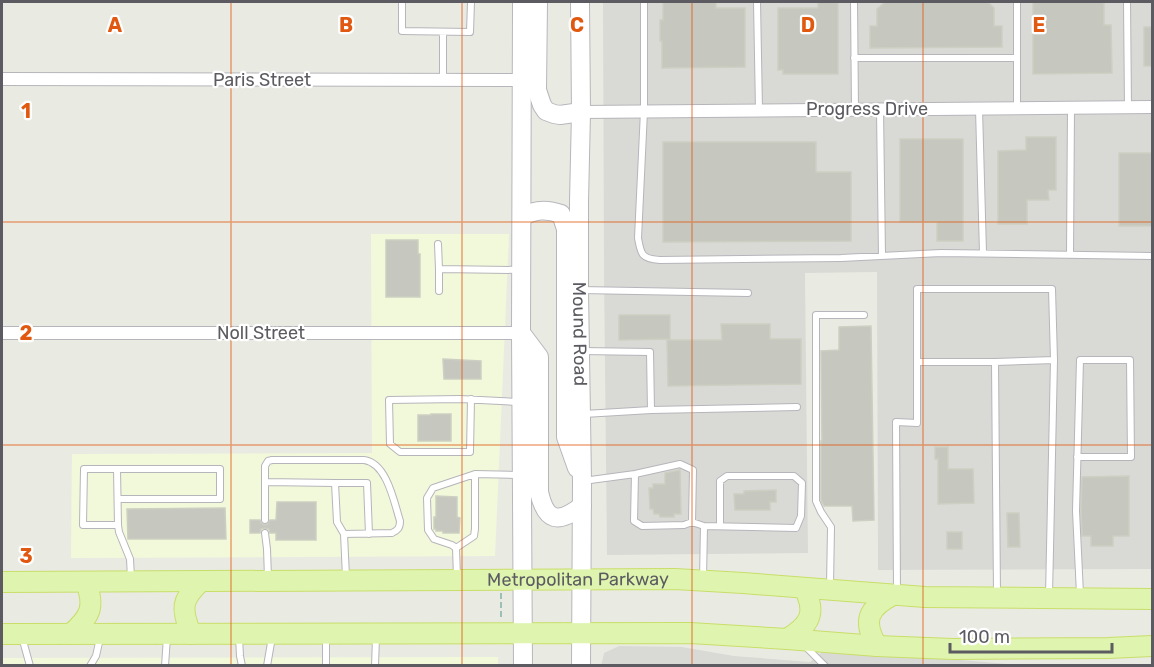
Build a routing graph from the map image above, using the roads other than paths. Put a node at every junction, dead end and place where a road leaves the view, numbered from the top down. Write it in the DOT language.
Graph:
graph roads {
  1 [pos="402,2"];
  2 [pos="471,2"];
  3 [pos="522,2"];
  4 [pos="537,2"];
  5 [pos="580,2"];
  6 [pos="644,2"];
  7 [pos="757,2"];
  8 [pos="854,2"];
  9 [pos="1017,2"];
  10 [pos="1127,2"];
  11 [pos="442,32"];
  12 [pos="854,58"];
  13 [pos="1017,58"];
  14 [pos="2,79"];
  15 [pos="443,80"];
  16 [pos="522,80"];
  17 [pos="1128,107"];
  18 [pos="1152,107"];
  19 [pos="979,108"];
  20 [pos="1017,108"];
  21 [pos="1071,108"];
  22 [pos="880,109"];
  23 [pos="759,110"];
  24 [pos="855,110"];
  25 [pos="644,111"];
  26 [pos="581,112"];
  27 [pos="522,217"];
  28 [pos="438,244"];
  29 [pos="983,254"];
  30 [pos="1070,255"];
  31 [pos="882,256"];
  32 [pos="1152,256"];
  33 [pos="439,268"];
  34 [pos="522,270"];
  35 [pos="579,290"];
  36 [pos="439,291"];
  37 [pos="748,293"];
  38 [pos="864,315"];
  39 [pos="2,333"];
  40 [pos="521,333"];
  41 [pos="580,351"];
  42 [pos="1054,360"];
  43 [pos="917,362"];
  44 [pos="995,362"];
  45 [pos="471,399"];
  46 [pos="522,402"];
  47 [pos="797,407"];
  48 [pos="651,410"];
  49 [pos="581,414"];
  50 [pos="1077,457"];
  51 [pos="117,469"];
  52 [pos="475,474"];
  53 [pos="635,474"];
  54 [pos="522,475"];
  55 [pos="582,481"];
  56 [pos="265,482"];
  57 [pos="335,483"];
  58 [pos="118,499"];
  59 [pos="582,506"];
  60 [pos="265,520"];
  61 [pos="692,522"];
  62 [pos="118,525"];
  63 [pos="704,526"];
  64 [pos="720,526"];
  65 [pos="265,533"];
  66 [pos="344,534"];
  67 [pos="369,534"];
  68 [pos="456,548"];
  69 [pos="582,579"];
  70 [pos="457,580"];
  71 [pos="522,580"];
  72 [pos="703,580"];
  73 [pos="268,581"];
  74 [pos="346,581"];
  75 [pos="2,582"];
  76 [pos="86,582"];
  77 [pos="131,582"];
  78 [pos="200,582"];
  79 [pos="804,588"];
  80 [pos="830,590"];
  81 [pos="895,595"];
  82 [pos="997,598"];
  83 [pos="1049,598"];
  84 [pos="1080,598"];
  85 [pos="1151,599"];
  86 [pos="239,633"];
  87 [pos="272,633"];
  88 [pos="376,633"];
  89 [pos="523,633"];
  90 [pos="581,633"];
  91 [pos="11,634"];
  92 [pos="71,634"];
  93 [pos="100,634"];
  94 [pos="167,634"];
  95 [pos="190,634"];
  96 [pos="326,634"];
  97 [pos="793,639"];
  98 [pos="877,646"];
  99 [pos="1152,646"];
  100 [pos="30,666"];
  101 [pos="90,666"];
  102 [pos="165,666"];
  103 [pos="243,666"];
  104 [pos="267,666"];
  105 [pos="326,666"];
  106 [pos="375,666"];
  107 [pos="523,666"];
  108 [pos="581,666"];
  109 [pos="825,666"];
  1 -- 11 [label="lane"];
  2 -- 11 [label="lane"];
  3 -- 16 [label="main road"];
  4 -- 26 [label="main road"];
  5 -- 26 [label="main road, Mound Road"];
  6 -- 25 [label="lane"];
  7 -- 23 [label="lane"];
  8 -- 12 [label="lane"];
  9 -- 13 [label="lane"];
  10 -- 17 [label="lane"];
  11 -- 15 [label="lane"];
  12 -- 13 [label="lane"];
  12 -- 24 [label="lane"];
  13 -- 20 [label="lane"];
  14 -- 15 [label="street, Paris Street"];
  15 -- 16 [label="street, Paris Street"];
  16 -- 27 [label="main road"];
  17 -- 18 [label="street, Progress Drive"];
  17 -- 21 [label="street, Progress Drive"];
  19 -- 20 [label="street, Progress Drive"];
  19 -- 22 [label="street, Progress Drive"];
  19 -- 29 [label="lane"];
  20 -- 21 [label="street, Progress Drive"];
  21 -- 30 [label="lane"];
  22 -- 24 [label="street, Progress Drive"];
  22 -- 31 [label="lane"];
  23 -- 24 [label="street, Progress Drive"];
  23 -- 25 [label="street, Progress Drive"];
  25 -- 26 [label="street, Progress Drive"];
  25 -- 31 [label="lane"];
  26 -- 35 [label="main road, Mound Road"];
  27 -- 34 [label="main road"];
  27 -- 55 [label="main road"];
  28 -- 33 [label="lane"];
  29 -- 30 [label="lane"];
  29 -- 31 [label="lane"];
  30 -- 32 [label="lane"];
  33 -- 34 [label="lane"];
  33 -- 36 [label="lane"];
  34 -- 40 [label="main road"];
  35 -- 37 [label="lane"];
  35 -- 41 [label="main road, Mound Road"];
  38 -- 80 [label="lane"];
  39 -- 40 [label="street, Noll Street"];
  40 -- 46 [label="main road"];
  40 -- 59 [label="main road"];
  41 -- 48 [label="lane"];
  41 -- 49 [label="main road, Mound Road"];
  42 -- 43 [label="lane"];
  42 -- 44 [label="lane"];
  42 -- 83 [label="lane"];
  43 -- 44 [label="lane"];
  43 -- 81 [label="lane"];
  44 -- 82 [label="lane"];
  45 -- 45 [label="lane"];
  45 -- 46 [label="lane"];
  46 -- 54 [label="main road"];
  47 -- 48 [label="lane"];
  48 -- 49 [label="lane"];
  49 -- 55 [label="main road, Mound Road"];
  50 -- 50 [label="lane"];
  50 -- 84 [label="lane"];
  51 -- 58 [label="lane"];
  51 -- 58 [label="lane"];
  51 -- 62 [label="lane"];
  52 -- 54 [label="lane"];
  52 -- 68 [label="lane"];
  52 -- 68 [label="lane"];
  53 -- 55 [label="lane"];
  53 -- 61 [label="lane"];
  53 -- 61 [label="lane"];
  54 -- 71 [label="main road"];
  55 -- 59 [label="main road, Mound Road"];
  56 -- 57 [label="lane"];
  56 -- 60 [label="lane"];
  56 -- 67 [label="lane"];
  57 -- 66 [label="lane"];
  57 -- 67 [label="lane"];
  58 -- 62 [label="lane"];
  59 -- 69 [label="main road, Mound Road"];
  61 -- 63 [label="lane"];
  62 -- 77 [label="lane"];
  63 -- 64 [label="lane"];
  63 -- 72 [label="lane"];
  64 -- 64 [label="lane"];
  65 -- 73 [label="lane"];
  66 -- 67 [label="lane"];
  66 -- 74 [label="lane"];
  68 -- 70 [label="lane"];
  69 -- 71 [label="main road, Metropolitan Parkway"];
  69 -- 72 [label="main road, Metropolitan Parkway"];
  69 -- 90 [label="main road, Mound Road"];
  70 -- 71 [label="main road, Metropolitan Parkway"];
  70 -- 74 [label="main road, Metropolitan Parkway"];
  71 -- 89 [label="main road"];
  72 -- 79 [label="main road, Metropolitan Parkway"];
  73 -- 74 [label="main road, Metropolitan Parkway"];
  73 -- 78 [label="main road, Metropolitan Parkway"];
  75 -- 76 [label="main road, Metropolitan Parkway"];
  76 -- 77 [label="main road, Metropolitan Parkway"];
  76 -- 92 [label="main road"];
  77 -- 78 [label="main road, Metropolitan Parkway"];
  78 -- 95 [label="main road"];
  79 -- 80 [label="main road, Metropolitan Parkway"];
  79 -- 97 [label="main road"];
  80 -- 81 [label="main road, Metropolitan Parkway"];
  81 -- 82 [label="main road, Metropolitan Parkway"];
  81 -- 98 [label="main road"];
  82 -- 83 [label="main road, Metropolitan Parkway"];
  83 -- 84 [label="main road, Metropolitan Parkway"];
  84 -- 85 [label="main road, Metropolitan Parkway"];
  86 -- 87 [label="main road"];
  86 -- 95 [label="main road"];
  86 -- 103 [label="lane"];
  87 -- 96 [label="main road"];
  87 -- 104 [label="lane"];
  88 -- 89 [label="main road"];
  88 -- 96 [label="main road"];
  88 -- 106 [label="lane"];
  89 -- 90 [label="main road"];
  89 -- 107 [label="main road"];
  90 -- 97 [label="main road"];
  90 -- 108 [label="main road, Mound Road"];
  91 -- 92 [label="main road"];
  91 -- 100 [label="lane"];
  92 -- 93 [label="main road"];
  93 -- 94 [label="main road"];
  93 -- 101 [label="lane"];
  94 -- 95 [label="main road"];
  94 -- 102 [label="lane"];
  96 -- 105 [label="lane"];
  97 -- 98 [label="main road"];
  97 -- 109 [label="lane"];
  98 -- 99 [label="main road"];
}
